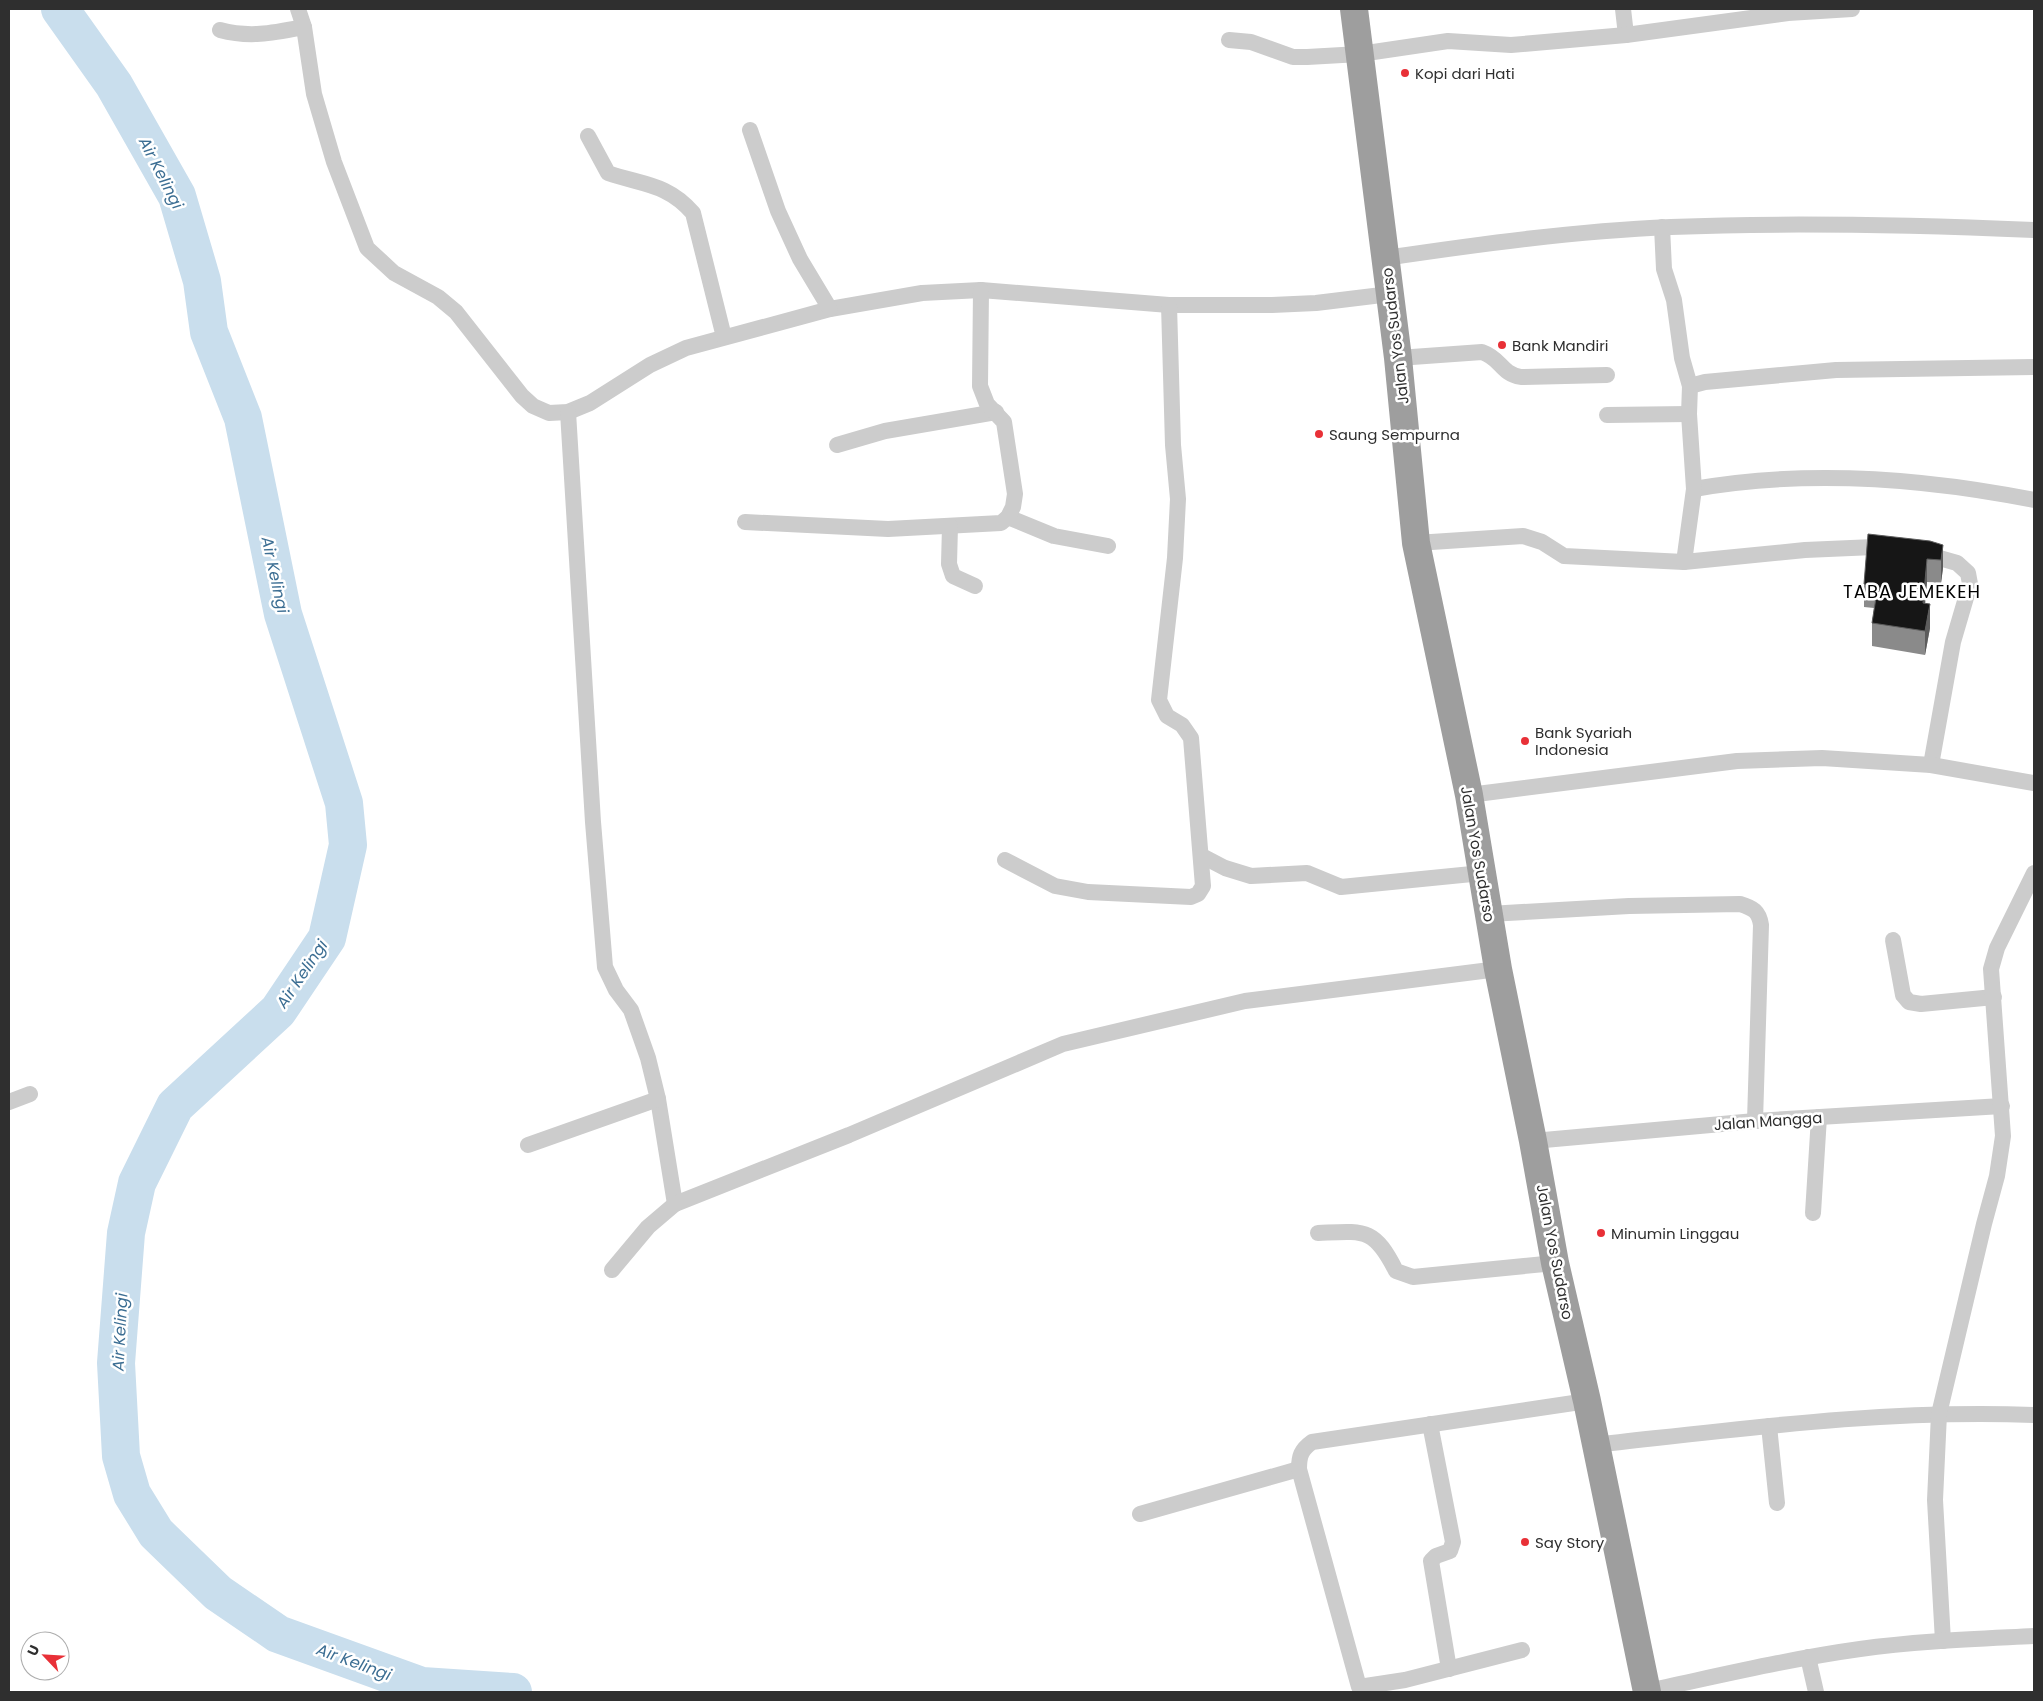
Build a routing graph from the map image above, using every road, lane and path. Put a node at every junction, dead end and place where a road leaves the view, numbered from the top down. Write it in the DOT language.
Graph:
graph roads {
  1 [pos="298,9"];
  2 [pos="1354,9"];
  3 [pos="1623,9"];
  4 [pos="1852,9"];
  5 [pos="1788,11"];
  6 [pos="304,28"];
  7 [pos="220,30"];
  8 [pos="1626,35"];
  9 [pos="1229,40"];
  10 [pos="1360,54"];
  11 [pos="750,130"];
  12 [pos="588,136"];
  13 [pos="1662,228"];
  14 [pos="2034,230"];
  15 [pos="1385,258"];
  16 [pos="981,290"];
  17 [pos="1390,294"];
  18 [pos="1169,305"];
  19 [pos="830,309"];
  20 [pos="724,338"];
  21 [pos="1398,358"];
  22 [pos="2034,367"];
  23 [pos="1607,375"];
  24 [pos="1690,386"];
  25 [pos="568,412"];
  26 [pos="996,412"];
  27 [pos="1689,414"];
  28 [pos="1607,415"];
  29 [pos="837,445"];
  30 [pos="1694,490"];
  31 [pos="2034,500"];
  32 [pos="1008,517"];
  33 [pos="745,522"];
  34 [pos="950,526"];
  35 [pos="1416,543"];
  36 [pos="1108,546"];
  37 [pos="1684,562"];
  38 [pos="975,586"];
  39 [pos="1931,765"];
  40 [pos="2034,783"];
  41 [pos="1469,795"];
  42 [pos="1202,856"];
  43 [pos="1005,860"];
  44 [pos="1482,873"];
  45 [pos="2034,873"];
  46 [pos="1489,914"];
  47 [pos="1893,940"];
  48 [pos="1498,969"];
  49 [pos="1994,997"];
  50 [pos="30,1094"];
  51 [pos="658,1099"];
  52 [pos="9,1102"];
  53 [pos="2002,1106"];
  54 [pos="1819,1117"];
  55 [pos="1755,1121"];
  56 [pos="1533,1141"];
  57 [pos="528,1145"];
  58 [pos="675,1204"];
  59 [pos="1813,1212"];
  60 [pos="1318,1233"];
  61 [pos="1555,1263"];
  62 [pos="612,1270"];
  63 [pos="1587,1401"];
  64 [pos="1939,1414"];
  65 [pos="2034,1415"];
  66 [pos="1430,1424"];
  67 [pos="1769,1426"];
  68 [pos="1594,1445"];
  69 [pos="1299,1469"];
  70 [pos="1777,1502"];
  71 [pos="1140,1514"];
  72 [pos="2034,1636"];
  73 [pos="1943,1641"];
  74 [pos="1522,1650"];
  75 [pos="1808,1657"];
  76 [pos="1449,1669"];
  77 [pos="1355,1690"];
  78 [pos="1647,1692"];
  79 [pos="1816,1692"];
  1 -- 6 [label="street"];
  2 -- 10 [label="highway, Jalan Yos Sudarso"];
  3 -- 8 [label="street"];
  4 -- 5 [label="street"];
  5 -- 8 [label="street"];
  6 -- 7 [label="street"];
  6 -- 25 [label="street"];
  8 -- 10 [label="street"];
  9 -- 10 [label="street"];
  10 -- 15 [label="highway, Jalan Yos Sudarso"];
  11 -- 19 [label="street"];
  12 -- 20 [label="street"];
  13 -- 14 [label="street"];
  13 -- 15 [label="street"];
  13 -- 24 [label="street"];
  15 -- 17 [label="highway, Jalan Yos Sudarso"];
  16 -- 18 [label="street"];
  16 -- 19 [label="street"];
  16 -- 26 [label="street"];
  17 -- 18 [label="street"];
  17 -- 21 [label="highway, Jalan Yos Sudarso"];
  18 -- 42 [label="street"];
  19 -- 20 [label="street"];
  20 -- 25 [label="street"];
  21 -- 23 [label="street"];
  21 -- 35 [label="highway, Jalan Yos Sudarso"];
  22 -- 24 [label="street"];
  24 -- 27 [label="street"];
  25 -- 51 [label="street"];
  26 -- 29 [label="street"];
  26 -- 32 [label="street"];
  27 -- 28 [label="street"];
  27 -- 30 [label="street"];
  30 -- 31 [label="street"];
  30 -- 37 [label="street"];
  32 -- 34 [label="street"];
  32 -- 36 [label="street"];
  33 -- 34 [label="street"];
  34 -- 38 [label="street"];
  35 -- 37 [label="street"];
  35 -- 41 [label="highway, Jalan Yos Sudarso"];
  37 -- 39 [label="street"];
  39 -- 40 [label="street"];
  39 -- 41 [label="street"];
  41 -- 44 [label="highway, Jalan Yos Sudarso"];
  42 -- 43 [label="street"];
  42 -- 44 [label="street"];
  44 -- 46 [label="highway, Jalan Yos Sudarso"];
  45 -- 49 [label="street"];
  46 -- 48 [label="highway, Jalan Yos Sudarso"];
  46 -- 55 [label="street"];
  47 -- 49 [label="street"];
  48 -- 56 [label="highway, Jalan Yos Sudarso"];
  48 -- 58 [label="street"];
  49 -- 53 [label="street"];
  50 -- 52 [label="street"];
  51 -- 57 [label="street"];
  51 -- 58 [label="street"];
  53 -- 54 [label="street, Jalan Mangga"];
  53 -- 64 [label="street"];
  54 -- 55 [label="street, Jalan Mangga"];
  54 -- 59 [label="street"];
  55 -- 56 [label="street, Jalan Mangga"];
  56 -- 61 [label="highway, Jalan Yos Sudarso"];
  58 -- 62 [label="street"];
  60 -- 61 [label="street"];
  61 -- 63 [label="highway, Jalan Yos Sudarso"];
  63 -- 66 [label="street"];
  63 -- 68 [label="highway, Jalan Yos Sudarso"];
  64 -- 65 [label="street"];
  64 -- 67 [label="street"];
  64 -- 73 [label="street"];
  66 -- 69 [label="street"];
  66 -- 76 [label="street"];
  67 -- 68 [label="street"];
  67 -- 70 [label="street"];
  68 -- 78 [label="highway, Jalan Yos Sudarso"];
  69 -- 71 [label="street"];
  69 -- 77 [label="street"];
  72 -- 73 [label="street"];
  73 -- 75 [label="street"];
  74 -- 76 [label="street"];
  75 -- 78 [label="street"];
  75 -- 79 [label="street"];
  76 -- 77 [label="street"];
}
